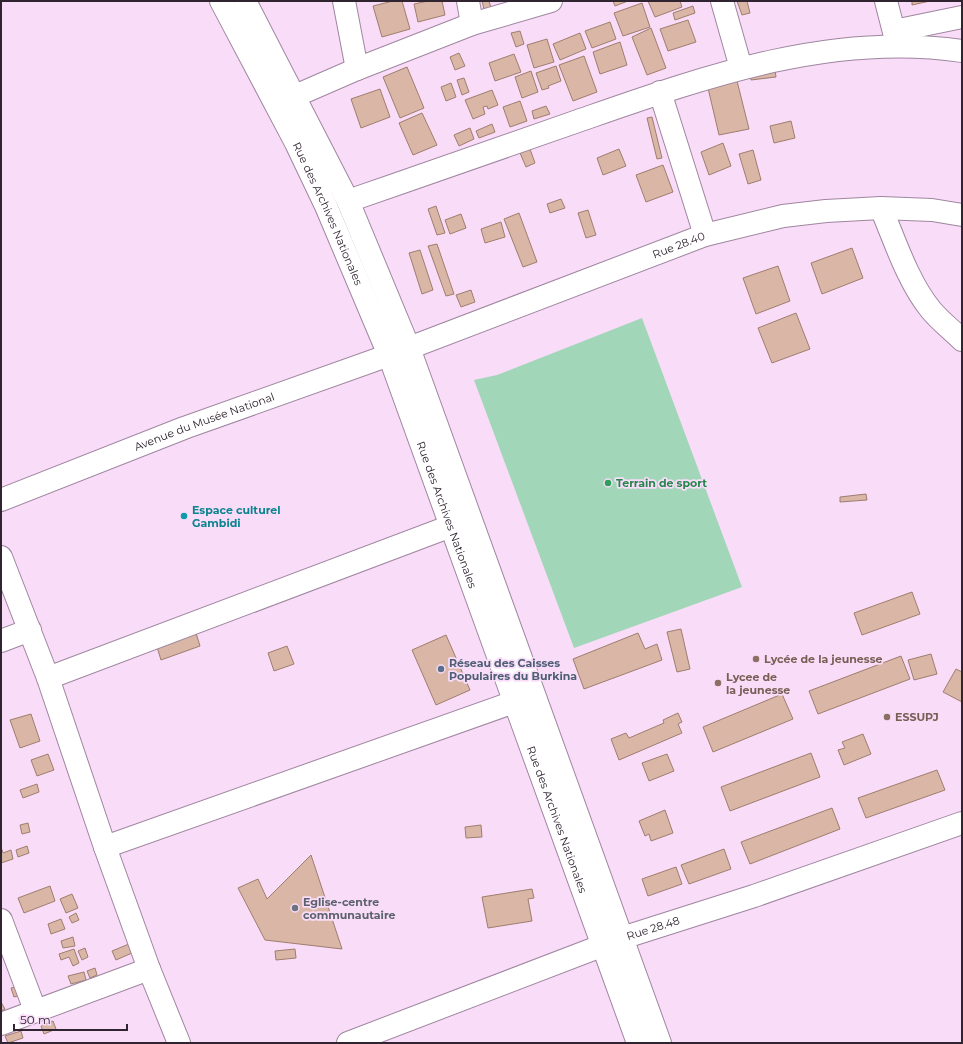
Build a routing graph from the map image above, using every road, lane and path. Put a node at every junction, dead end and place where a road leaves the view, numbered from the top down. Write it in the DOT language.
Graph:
graph roads {
  1 [pos="221,1"];
  2 [pos="245,1"];
  3 [pos="344,1"];
  4 [pos="468,1"];
  5 [pos="551,1"];
  6 [pos="722,1"];
  7 [pos="886,1"];
  8 [pos="962,17"];
  9 [pos="472,24"];
  10 [pos="895,38"];
  11 [pos="962,51"];
  12 [pos="741,68"];
  13 [pos="357,69"];
  14 [pos="660,92"];
  15 [pos="295,96"];
  16 [pos="348,201"];
  17 [pos="881,208"];
  18 [pos="962,215"];
  19 [pos="706,235"];
  20 [pos="962,340"];
  21 [pos="409,348"];
  22 [pos="389,355"];
  23 [pos="1,500"];
  24 [pos="451,526"];
  25 [pos="1,557"];
  26 [pos="30,630"];
  27 [pos="1,641"];
  28 [pos="48,678"];
  29 [pos="514,702"];
  30 [pos="962,823"];
  31 [pos="105,847"];
  32 [pos="1,920"];
  33 [pos="613,942"];
  34 [pos="149,969"];
  35 [pos="36,1010"];
  36 [pos="1,1024"];
  37 [pos="179,1043"];
  38 [pos="348,1043"];
  39 [pos="638,1043"];
  40 [pos="660,1043"];
  1 -- 22 [label="street, Rue des Archives Nationales"];
  2 -- 15 [label="street, Rue des Archives Nationales"];
  3 -- 13 [label="street"];
  4 -- 9 [label="street"];
  5 -- 9 [label="street"];
  6 -- 12 [label="street"];
  7 -- 10 [label="street"];
  8 -- 10 [label="street"];
  9 -- 13 [label="street"];
  10 -- 11 [label="street"];
  10 -- 12 [label="street"];
  12 -- 14 [label="street"];
  13 -- 15 [label="street"];
  14 -- 16 [label="street"];
  14 -- 19 [label="street"];
  15 -- 16 [label="street, Rue des Archives Nationales"];
  16 -- 21 [label="street, Rue des Archives Nationales"];
  17 -- 18 [label="street, Rue 28.40"];
  17 -- 19 [label="street, Rue 28.40"];
  17 -- 20 [label="street"];
  19 -- 21 [label="street, Rue 28.40"];
  21 -- 22 [label="street, Avenue du Musée National"];
  21 -- 33 [label="street, Rue des Archives Nationales"];
  22 -- 23 [label="street, Avenue du Musée National"];
  22 -- 24 [label="street, Rue des Archives Nationales"];
  24 -- 28 [label="street"];
  24 -- 29 [label="street, Rue des Archives Nationales"];
  25 -- 26 [label="street"];
  26 -- 27 [label="street"];
  26 -- 28 [label="street"];
  28 -- 31 [label="street"];
  29 -- 31 [label="street"];
  29 -- 33 [label="street, Rue des Archives Nationales"];
  30 -- 33 [label="street, Rue 28.48"];
  31 -- 34 [label="street"];
  32 -- 35 [label="street"];
  33 -- 38 [label="street, Rue 28.48"];
  33 -- 39 [label="street, Rue des Archives Nationales"];
  33 -- 40 [label="street, Rue des Archives Nationales"];
  34 -- 35 [label="street"];
  34 -- 37 [label="street"];
  35 -- 36 [label="street"];
}
